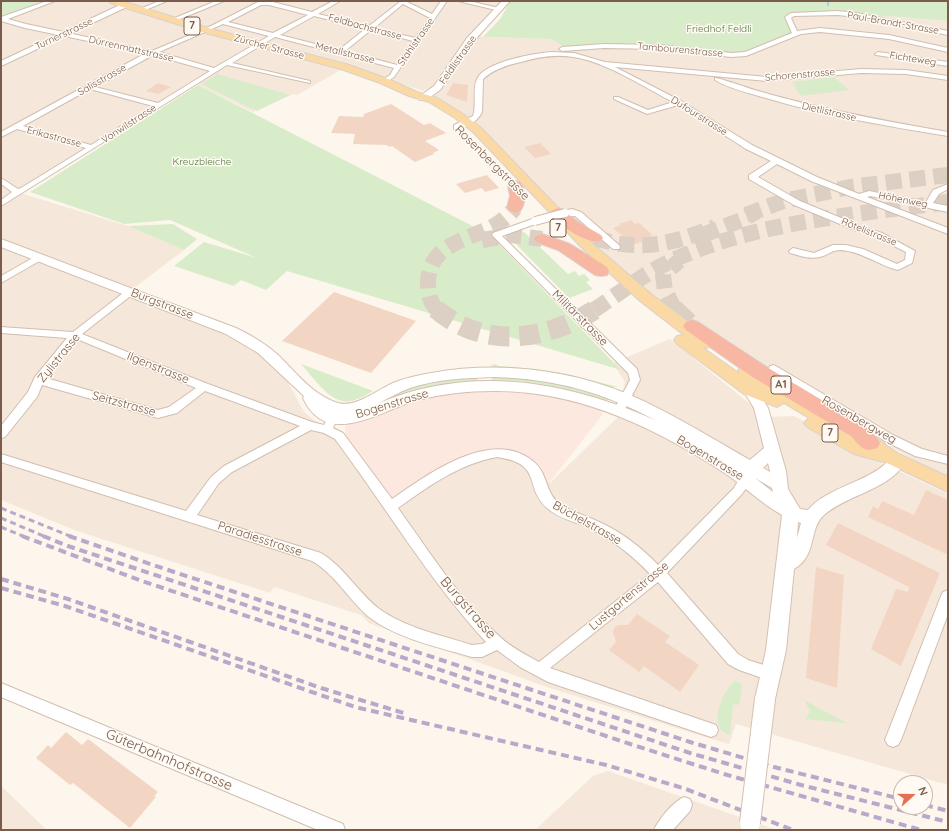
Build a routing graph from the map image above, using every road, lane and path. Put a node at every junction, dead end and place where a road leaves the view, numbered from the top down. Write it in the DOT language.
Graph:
graph roads {
  1 [pos="52,1"];
  2 [pos="114,1"];
  3 [pos="221,1"];
  4 [pos="337,1"];
  5 [pos="444,1"];
  6 [pos="461,1"];
  7 [pos="506,1"];
  8 [pos="160,2"];
  9 [pos="472,2"];
  10 [pos="203,3"];
  11 [pos="127,5"];
  12 [pos="210,6"];
  13 [pos="500,9"];
  14 [pos="141,10"];
  15 [pos="313,14"];
  16 [pos="433,17"];
  17 [pos="2,19"];
  18 [pos="173,20"];
  19 [pos="222,22"];
  20 [pos="369,29"];
  21 [pos="205,30"];
  22 [pos="947,32"];
  23 [pos="65,34"];
  24 [pos="795,34"];
  25 [pos="272,35"];
  26 [pos="416,40"];
  27 [pos="257,44"];
  28 [pos="941,48"];
  29 [pos="948,50"];
  30 [pos="340,52"];
  31 [pos="152,53"];
  32 [pos="878,54"];
  33 [pos="948,55"];
  34 [pos="225,63"];
  35 [pos="1,64"];
  36 [pos="604,64"];
  37 [pos="948,64"];
  38 [pos="500,65"];
  39 [pos="398,67"];
  40 [pos="214,70"];
  41 [pos="715,75"];
  42 [pos="948,78"];
  43 [pos="384,81"];
  44 [pos="308,82"];
  45 [pos="88,88"];
  46 [pos="423,98"];
  47 [pos="616,98"];
  48 [pos="679,102"];
  49 [pos="158,105"];
  50 [pos="462,125"];
  51 [pos="17,127"];
  52 [pos="948,134"];
  53 [pos="1,135"];
  54 [pos="91,147"];
  55 [pos="776,161"];
  56 [pos="1,180"];
  57 [pos="515,185"];
  58 [pos="948,186"];
  59 [pos="17,192"];
  60 [pos="858,197"];
  61 [pos="1,204"];
  62 [pos="928,205"];
  63 [pos="515,208"];
  64 [pos="948,209"];
  65 [pos="564,213"];
  66 [pos="948,231"];
  67 [pos="595,238"];
  68 [pos="542,239"];
  69 [pos="1,244"];
  70 [pos="616,247"];
  71 [pos="793,251"];
  72 [pos="38,258"];
  73 [pos="601,271"];
  74 [pos="1,280"];
  75 [pos="130,292"];
  76 [pos="692,326"];
  77 [pos="1,330"];
  78 [pos="75,335"];
  79 [pos="774,369"];
  80 [pos="39,380"];
  81 [pos="204,387"];
  82 [pos="307,392"];
  83 [pos="774,402"];
  84 [pos="622,404"];
  85 [pos="332,419"];
  86 [pos="310,426"];
  87 [pos="1,434"];
  88 [pos="870,443"];
  89 [pos="771,451"];
  90 [pos="1,458"];
  91 [pos="895,460"];
  92 [pos="948,460"];
  93 [pos="749,475"];
  94 [pos="780,484"];
  95 [pos="948,485"];
  96 [pos="390,507"];
  97 [pos="791,512"];
  98 [pos="189,516"];
  99 [pos="812,517"];
  100 [pos="786,564"];
  101 [pos="659,573"];
  102 [pos="948,596"];
  103 [pos="496,642"];
  104 [pos="541,671"];
  105 [pos="771,674"];
  106 [pos="1,690"];
  107 [pos="711,730"];
  108 [pos="893,740"];
  109 [pos="684,805"];
  110 [pos="749,826"];
  111 [pos="337,830"];
  112 [pos="662,830"];
  1 -- 17 [label="street"];
  2 -- 11 [label="main road, Zürcher Strasse / 7"];
  3 -- 12 [label="street"];
  4 -- 15 [label="street, Vonwilstrasse"];
  5 -- 16 [label="street, Stahlstrasse"];
  6 -- 9 [label="street"];
  7 -- 13 [label="street, Feldlistrasse"];
  8 -- 14 [label="street"];
  9 -- 13 [label="street"];
  10 -- 12 [label="street"];
  11 -- 14 [label="main road, Zürcher Strasse / 7"];
  11 -- 23 [label="street, Turnerstrasse"];
  12 -- 18 [label="street"];
  13 -- 46 [label="street, Feldlistrasse"];
  14 -- 18 [label="main road, Zürcher Strasse / 7"];
  15 -- 19 [label="street, Feldbachstrasse"];
  15 -- 20 [label="street, Feldbachstrasse"];
  15 -- 25 [label="street, Vonwilstrasse"];
  16 -- 20 [label="street"];
  16 -- 26 [label="street, Stahlstrasse"];
  17 -- 23 [label="street, Dürrenmattstrasse"];
  18 -- 21 [label="main road, Zürcher Strasse / 7"];
  19 -- 21 [label="street, Salisstrasse"];
  19 -- 25 [label="street, Metallstrasse"];
  20 -- 26 [label="street, Feldbachstrasse"];
  20 -- 30 [label="street"];
  21 -- 27 [label="main road, Zürcher Strasse / 7"];
  21 -- 31 [label="street, Salisstrasse"];
  22 -- 24 [label="street, Paul-Brandt-Strasse"];
  22 -- 28 [label="street"];
  23 -- 31 [label="street, Dürrenmattstrasse"];
  23 -- 35 [label="street, Turnerstrasse"];
  24 -- 28 [label="street"];
  24 -- 38 [label="street, Tambourenstrasse"];
  25 -- 27 [label="street, Vonwilstrasse"];
  25 -- 30 [label="street, Metallstrasse"];
  26 -- 39 [label="street, Stahlstrasse"];
  27 -- 34 [label="street, Vonwilstrasse"];
  27 -- 43 [label="main road, Zürcher Strasse / 7"];
  28 -- 29 [label="street"];
  28 -- 33 [label="street"];
  30 -- 39 [label="street, Metallstrasse"];
  31 -- 40 [label="street, Dürrenmattstrasse"];
  31 -- 45 [label="street, Salisstrasse"];
  32 -- 37 [label="street, Fichteweg"];
  34 -- 40 [label="street, Vonwilstrasse"];
  34 -- 44 [label="street"];
  36 -- 38 [label="street, Dufourstrasse"];
  36 -- 41 [label="street, Schorenstrasse"];
  36 -- 48 [label="street, Dufourstrasse"];
  38 -- 50 [label="street, Dufourstrasse"];
  39 -- 43 [label="street, Stahlstrasse"];
  40 -- 49 [label="street, Vonwilstrasse"];
  41 -- 42 [label="street, Schorenstrasse"];
  41 -- 52 [label="street, Dietlistrasse"];
  43 -- 46 [label="main road, Zürcher Strasse / 7"];
  45 -- 49 [label="street"];
  45 -- 51 [label="street, Salisstrasse"];
  46 -- 50 [label="main road, Rosenbergstrasse / 7"];
  47 -- 48 [label="street"];
  48 -- 55 [label="street, Dufourstrasse"];
  49 -- 54 [label="street, Vonwilstrasse"];
  50 -- 57 [label="main road, Rosenbergstrasse / 7"];
  50 -- 65 [label="main road, Rosenbergstrasse / 7"];
  51 -- 53 [label="street, Salisstrasse"];
  51 -- 54 [label="street, Erikastrasse"];
  54 -- 59 [label="street, Vonwilstrasse"];
  55 -- 60 [label="street, Dufourstrasse"];
  55 -- 71 [label="street, Rötelistrasse"];
  56 -- 59 [label="street"];
  57 -- 63 [label="highway"];
  57 -- 73 [label="main road, Rosenbergstrasse / 7"];
  58 -- 62 [label="street"];
  59 -- 61 [label="street, Vonwilstrasse"];
  60 -- 62 [label="street, Höhenweg"];
  60 -- 66 [label="street, Dufourstrasse"];
  62 -- 64 [label="street, Höhenweg"];
  65 -- 67 [label="highway"];
  65 -- 70 [label="street"];
  65 -- 83 [label="main road, Rosenbergstrasse / 7"];
  65 -- 84 [label="street, Militärstrasse, bridge"];
  68 -- 73 [label="highway"];
  69 -- 72 [label="main road, Burgstrasse"];
  72 -- 74 [label="street"];
  72 -- 75 [label="main road, Burgstrasse"];
  73 -- 83 [label="main road, Rosenbergstrasse / 7"];
  75 -- 78 [label="street, Zylistrasse"];
  75 -- 82 [label="main road, Burgstrasse"];
  76 -- 88 [label="highway, A1"];
  77 -- 78 [label="street, Ilgenstrasse"];
  78 -- 80 [label="street, Zylistrasse"];
  78 -- 81 [label="street, Ilgenstrasse"];
  79 -- 92 [label="street, Rosenbergweg"];
  80 -- 81 [label="street, Seitzstrasse"];
  80 -- 87 [label="street, Zylistrasse"];
  81 -- 86 [label="street, Ilgenstrasse"];
  82 -- 85 [label="main road, Bogenstrasse"];
  83 -- 88 [label="main road, Rosenbergstrasse / 7"];
  83 -- 89 [label="main road"];
  83 -- 91 [label="main road, Rosenbergstrasse / 7"];
  84 -- 85 [label="main road, Bogenstrasse"];
  84 -- 93 [label="main road, Bogenstrasse"];
  85 -- 86 [label="street, Bogenstrasse"];
  85 -- 96 [label="street, Burgstrasse"];
  86 -- 98 [label="street"];
  88 -- 91 [label="main road, Rosenbergstrasse / 7"];
  89 -- 93 [label="main road, Bogenstrasse"];
  89 -- 94 [label="main road"];
  90 -- 98 [label="street, Paradiesstrasse"];
  91 -- 95 [label="main road, Rosenbergstrasse / 7"];
  91 -- 99 [label="main road"];
  93 -- 94 [label="main road, Bogenstrasse"];
  93 -- 97 [label="main road, Bogenstrasse"];
  93 -- 101 [label="street, Lustgartenstrasse"];
  94 -- 97 [label="main road"];
  96 -- 101 [label="street, Büchelstrasse"];
  96 -- 103 [label="street, Burgstrasse"];
  97 -- 99 [label="main road"];
  97 -- 100 [label="main road"];
  98 -- 103 [label="street, Paradiesstrasse"];
  99 -- 100 [label="main road"];
  100 -- 105 [label="main road"];
  101 -- 104 [label="street, Lustgartenstrasse"];
  101 -- 105 [label="street, Büchelstrasse"];
  102 -- 108 [label="street"];
  103 -- 104 [label="street, Burgstrasse"];
  104 -- 107 [label="street, Burgstrasse"];
  105 -- 110 [label="main road, bridge"];
  106 -- 111 [label="street, Güterbahnhofstrasse"];
  109 -- 112 [label="street"];
}
